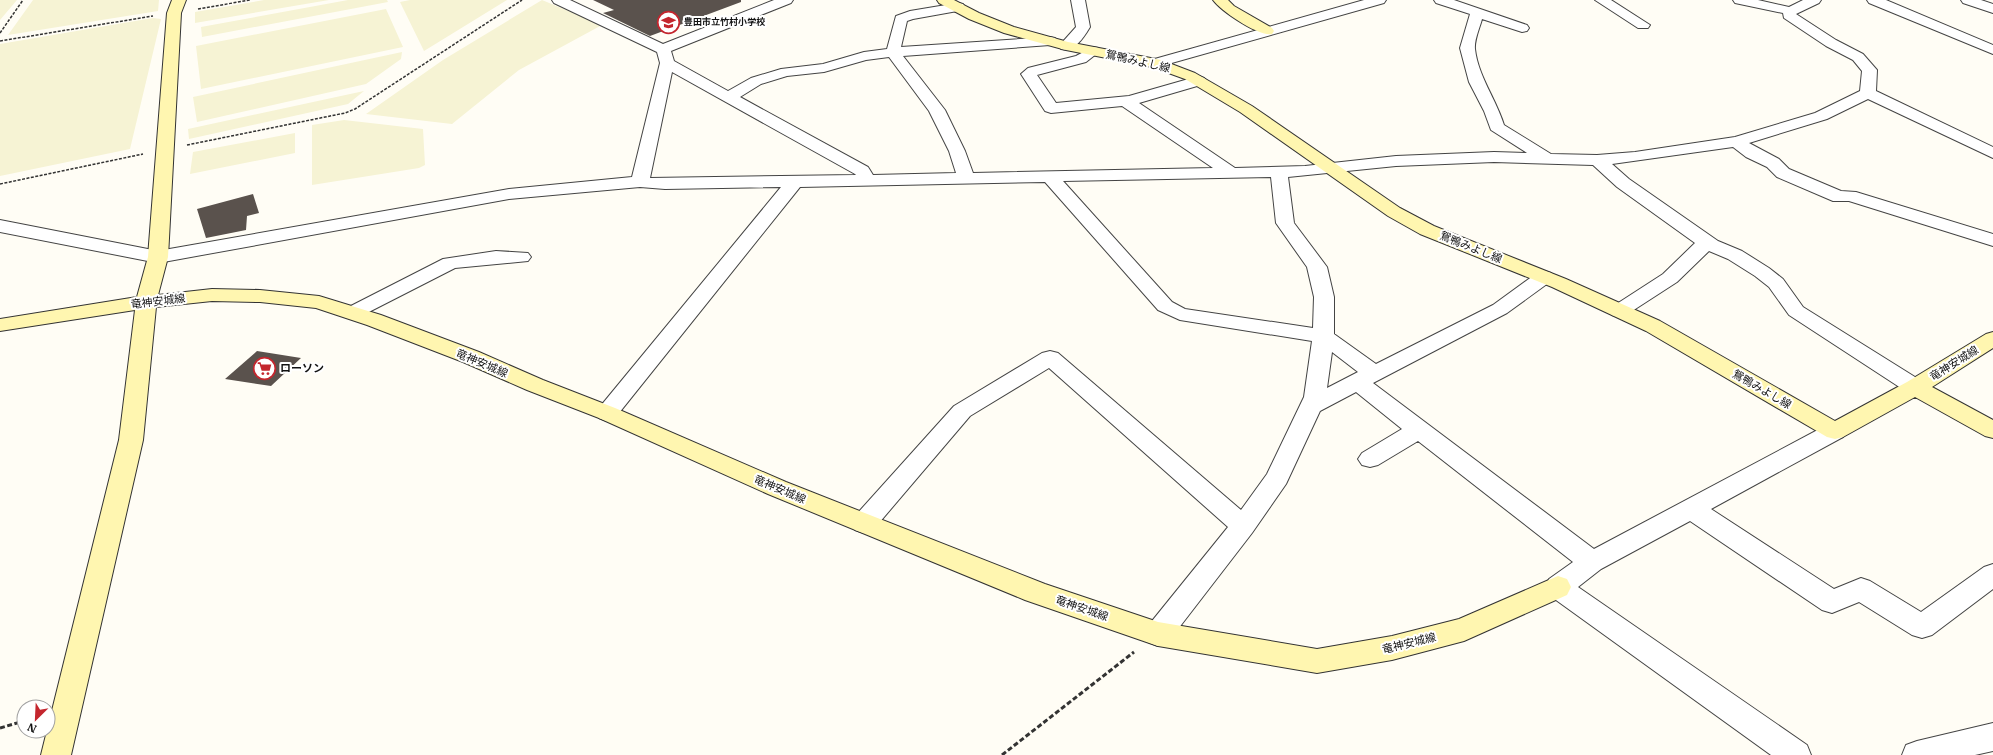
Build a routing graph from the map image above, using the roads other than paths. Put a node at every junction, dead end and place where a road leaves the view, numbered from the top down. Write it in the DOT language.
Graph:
graph roads {
  1 [pos="559,0"];
  2 [pos="786,0"];
  3 [pos="1078,0"];
  4 [pos="1220,0"];
  5 [pos="1379,0"];
  6 [pos="1441,0"];
  7 [pos="1602,0"];
  8 [pos="1740,0"];
  9 [pos="1814,0"];
  10 [pos="1874,0"];
  11 [pos="1968,0"];
  12 [pos="951,4"];
  13 [pos="1347,5"];
  14 [pos="176,6"];
  15 [pos="1993,9"];
  16 [pos="1790,11"];
  17 [pos="1477,13"];
  18 [pos="1643,25"];
  19 [pos="1522,28"];
  20 [pos="1267,31"];
  21 [pos="1058,43"];
  22 [pos="1993,50"];
  23 [pos="1093,51"];
  24 [pos="893,52"];
  25 [pos="665,56"];
  26 [pos="1156,63"];
  27 [pos="1199,81"];
  28 [pos="1868,93"];
  29 [pos="728,97"];
  30 [pos="1126,102"];
  31 [pos="1736,142"];
  32 [pos="1993,153"];
  33 [pos="1546,157"];
  34 [pos="1597,160"];
  35 [pos="1331,167"];
  36 [pos="1230,172"];
  37 [pos="1280,172"];
  38 [pos="1049,176"];
  39 [pos="966,177"];
  40 [pos="867,179"];
  41 [pos="795,181"];
  42 [pos="640,182"];
  43 [pos="0,226"];
  44 [pos="1993,240"];
  45 [pos="1707,242"];
  46 [pos="158,256"];
  47 [pos="521,257"];
  48 [pos="1544,277"];
  49 [pos="146,302"];
  50 [pos="1619,311"];
  51 [pos="352,313"];
  52 [pos="0,325"];
  53 [pos="1323,336"];
  54 [pos="1993,339"];
  55 [pos="1366,377"];
  56 [pos="1915,387"];
  57 [pos="1311,406"];
  58 [pos="607,413"];
  59 [pos="1419,429"];
  60 [pos="1993,430"];
  61 [pos="1835,431"];
  62 [pos="1370,459"];
  63 [pos="1691,509"];
  64 [pos="864,524"];
  65 [pos="1243,526"];
  66 [pos="1592,562"];
  67 [pos="1993,574"];
  68 [pos="1558,587"];
  69 [pos="1158,634"];
  70 [pos="1993,737"];
  71 [pos="56,755"];
  72 [pos="1796,755"];
  73 [pos="1917,755"];
  1 -- 25 [label="street"];
  2 -- 25 [label="street"];
  3 -- 21 [label="street"];
  4 -- 20 [label="street"];
  5 -- 13 [label="street"];
  6 -- 17 [label="street"];
  7 -- 18 [label="street"];
  8 -- 16 [label="street"];
  9 -- 16 [label="street"];
  10 -- 22 [label="street"];
  11 -- 15 [label="street"];
  12 -- 21 [label="street, 鴛鴨みよし線"];
  12 -- 24 [label="street"];
  13 -- 20 [label="street"];
  14 -- 46 [label="street"];
  16 -- 28 [label="street"];
  17 -- 19 [label="street"];
  17 -- 33 [label="street"];
  20 -- 26 [label="street"];
  21 -- 23 [label="street, 鴛鴨みよし線"];
  21 -- 24 [label="street"];
  23 -- 26 [label="street, 鴛鴨みよし線"];
  23 -- 30 [label="street"];
  24 -- 29 [label="street"];
  24 -- 39 [label="street"];
  25 -- 29 [label="street"];
  25 -- 42 [label="street"];
  26 -- 27 [label="street, 鴛鴨みよし線"];
  27 -- 30 [label="street"];
  27 -- 35 [label="street, 鴛鴨みよし線"];
  28 -- 31 [label="street"];
  28 -- 32 [label="street"];
  29 -- 40 [label="street"];
  30 -- 36 [label="street"];
  31 -- 34 [label="street"];
  31 -- 44 [label="street"];
  33 -- 34 [label="street"];
  33 -- 35 [label="street"];
  34 -- 45 [label="street"];
  35 -- 37 [label="street"];
  35 -- 48 [label="street, 鴛鴨みよし線"];
  36 -- 37 [label="street"];
  36 -- 38 [label="street"];
  37 -- 53 [label="street"];
  38 -- 39 [label="street"];
  38 -- 53 [label="street"];
  39 -- 40 [label="street"];
  40 -- 41 [label="street"];
  41 -- 42 [label="street"];
  41 -- 58 [label="street"];
  42 -- 46 [label="street"];
  43 -- 46 [label="street"];
  45 -- 50 [label="street"];
  45 -- 56 [label="street"];
  46 -- 49 [label="street"];
  47 -- 51 [label="street"];
  48 -- 50 [label="street, 鴛鴨みよし線"];
  48 -- 55 [label="street"];
  49 -- 51 [label="street, 竜神安城線"];
  49 -- 52 [label="street, 竜神安城線"];
  49 -- 71 [label="street"];
  50 -- 61 [label="street, 鴛鴨みよし線"];
  51 -- 58 [label="street, 竜神安城線"];
  53 -- 55 [label="street"];
  53 -- 57 [label="street"];
  54 -- 56 [label="street, 竜神安城線"];
  55 -- 57 [label="street"];
  55 -- 59 [label="street"];
  56 -- 60 [label="street"];
  56 -- 61 [label="street"];
  57 -- 65 [label="street"];
  58 -- 64 [label="street, 竜神安城線"];
  59 -- 62 [label="street"];
  59 -- 66 [label="street"];
  61 -- 63 [label="street"];
  63 -- 66 [label="street"];
  63 -- 67 [label="street"];
  64 -- 65 [label="street"];
  64 -- 69 [label="street, 竜神安城線"];
  65 -- 69 [label="street"];
  66 -- 68 [label="street"];
  68 -- 69 [label="street, 竜神安城線"];
  68 -- 72 [label="street"];
  70 -- 73 [label="street"];
}
